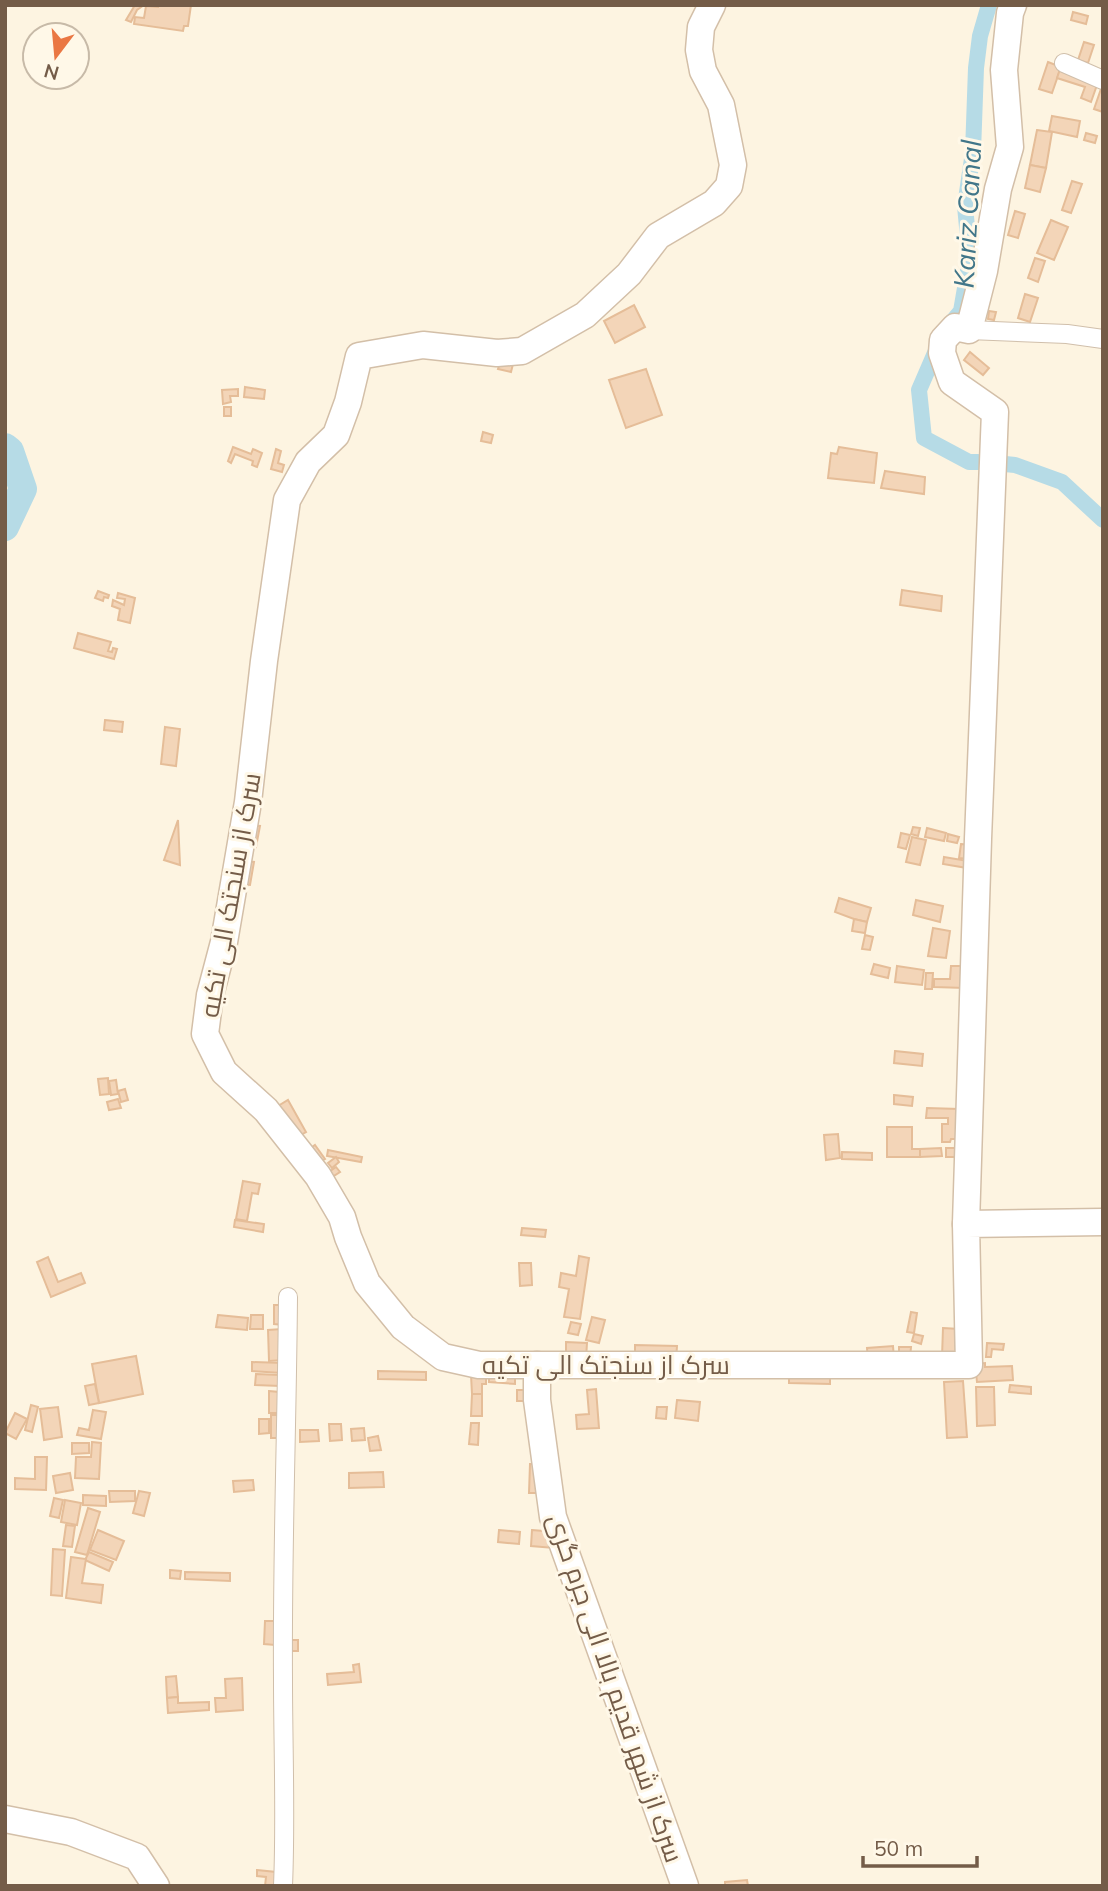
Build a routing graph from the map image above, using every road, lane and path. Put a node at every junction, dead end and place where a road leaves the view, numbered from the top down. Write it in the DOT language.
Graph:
graph roads {
  1 [pos="712,5"];
  2 [pos="1013,5"];
  3 [pos="1064,63"];
  4 [pos="1103,80"];
  5 [pos="969,330"];
  6 [pos="1103,339"];
  7 [pos="1103,1222"];
  8 [pos="966,1224"];
  9 [pos="288,1297"];
  10 [pos="537,1365"];
  11 [pos="5,1819"];
  12 [pos="156,1886"];
  13 [pos="283,1886"];
  14 [pos="685,1886"];
  1 -- 10 [label="street, سرک از سنجتک الی تکیه"];
  2 -- 5 [label="street"];
  3 -- 4 [label="street"];
  5 -- 6 [label="street"];
  5 -- 8 [label="street"];
  7 -- 8 [label="street"];
  8 -- 10 [label="street, سرک از سنجتک الی تکیه"];
  9 -- 13 [label="street"];
  10 -- 14 [label="street, سرک از شهر قدیم بالا الی جرم گری"];
  11 -- 12 [label="street"];
}
